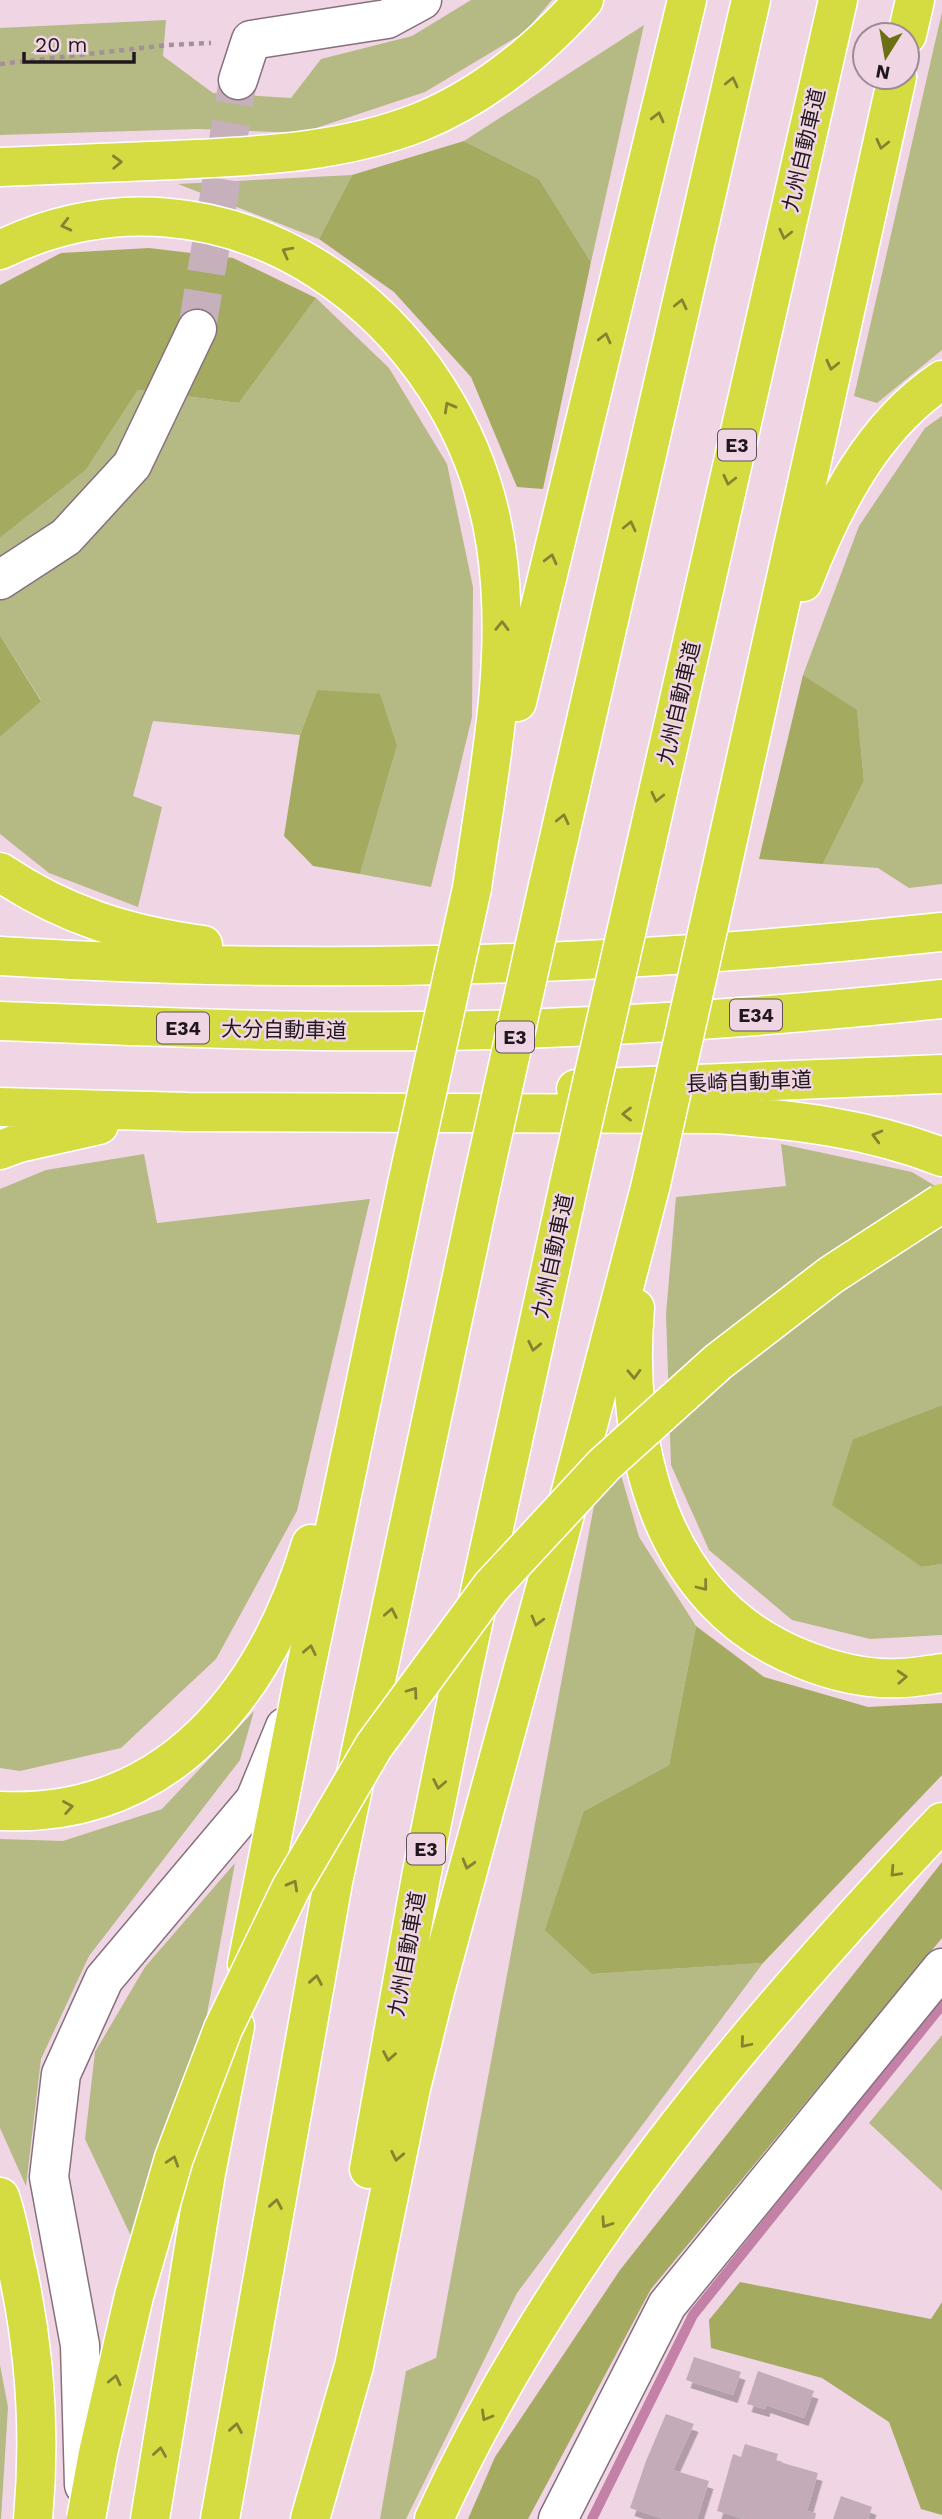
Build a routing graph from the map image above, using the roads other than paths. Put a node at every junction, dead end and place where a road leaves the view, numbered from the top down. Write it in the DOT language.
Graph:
graph roads {
  1 [pos="422,0"];
  2 [pos="584,0"];
  3 [pos="687,0"];
  4 [pos="751,0"];
  5 [pos="838,0"];
  6 [pos="915,0"];
  7 [pos="910,21"];
  8 [pos="239,80"];
  9 [pos="894,91"];
  10 [pos="0,167"];
  11 [pos="0,250"];
  12 [pos="197,329"];
  13 [pos="942,380"];
  14 [pos="0,580"];
  15 [pos="0,872"];
  16 [pos="471,888"];
  17 [pos="717,889"];
  18 [pos="932,928"];
  19 [pos="606,945"];
  20 [pos="0,957"];
  21 [pos="337,966"];
  22 [pos="942,999"];
  23 [pos="0,1021"];
  24 [pos="942,1074"];
  25 [pos="804,1080"];
  26 [pos="942,1082"];
  27 [pos="0,1083"];
  28 [pos="363,1094"];
  29 [pos="0,1107"];
  30 [pos="187,1112"];
  31 [pos="0,1150"];
  32 [pos="942,1157"];
  33 [pos="407,1184"];
  34 [pos="651,1184"];
  35 [pos="942,1203"];
  36 [pos="942,1673"];
  37 [pos="302,1686"];
  38 [pos="0,1811"];
  39 [pos="942,1822"];
  40 [pos="942,1968"];
  41 [pos="0,2197"];
  42 [pos="33,2519"];
  43 [pos="86,2519"];
  44 [pos="150,2519"];
  45 [pos="220,2519"];
  46 [pos="308,2519"];
  47 [pos="434,2519"];
  48 [pos="558,2519"];
  1 -- 8 [label="street"];
  10 -- 2 [label="highway, one-way"];
  16 -- 3 [label="highway, one-way"];
  45 -- 4 [label="highway, E3, one-way, bridge"];
  5 -- 46 [label="highway, 九州自動車道 / E3, one-way, bridge"];
  6 -- 7 [label="highway"];
  9 -- 17 [label="highway, one-way"];
  16 -- 11 [label="highway, one-way"];
  12 -- 14 [label="street"];
  13 -- 17 [label="highway"];
  15 -- 19 [label="highway"];
  16 -- 33 [label="highway, bridge"];
  17 -- 34 [label="highway, bridge"];
  18 -- 19 [label="highway"];
  18 -- 21 [label="highway"];
  19 -- 21 [label="highway"];
  20 -- 21 [label="highway"];
  22 -- 23 [label="highway, 大分自動車道 / E34"];
  24 -- 25 [label="highway, 長崎自動車道"];
  25 -- 26 [label="highway"];
  25 -- 28 [label="highway, 長崎自動車道"];
  27 -- 28 [label="highway"];
  28 -- 30 [label="highway"];
  29 -- 30 [label="highway"];
  30 -- 31 [label="highway"];
  32 -- 30 [label="highway, one-way"];
  37 -- 33 [label="highway, one-way"];
  38 -- 33 [label="highway, one-way"];
  34 -- 36 [label="highway, one-way"];
  34 -- 46 [label="highway, one-way"];
  43 -- 35 [label="highway, one-way, bridge"];
  37 -- 43 [label="street"];
  44 -- 37 [label="highway, one-way"];
  39 -- 47 [label="highway, one-way"];
  40 -- 48 [label="street"];
  41 -- 42 [label="highway"];
}
